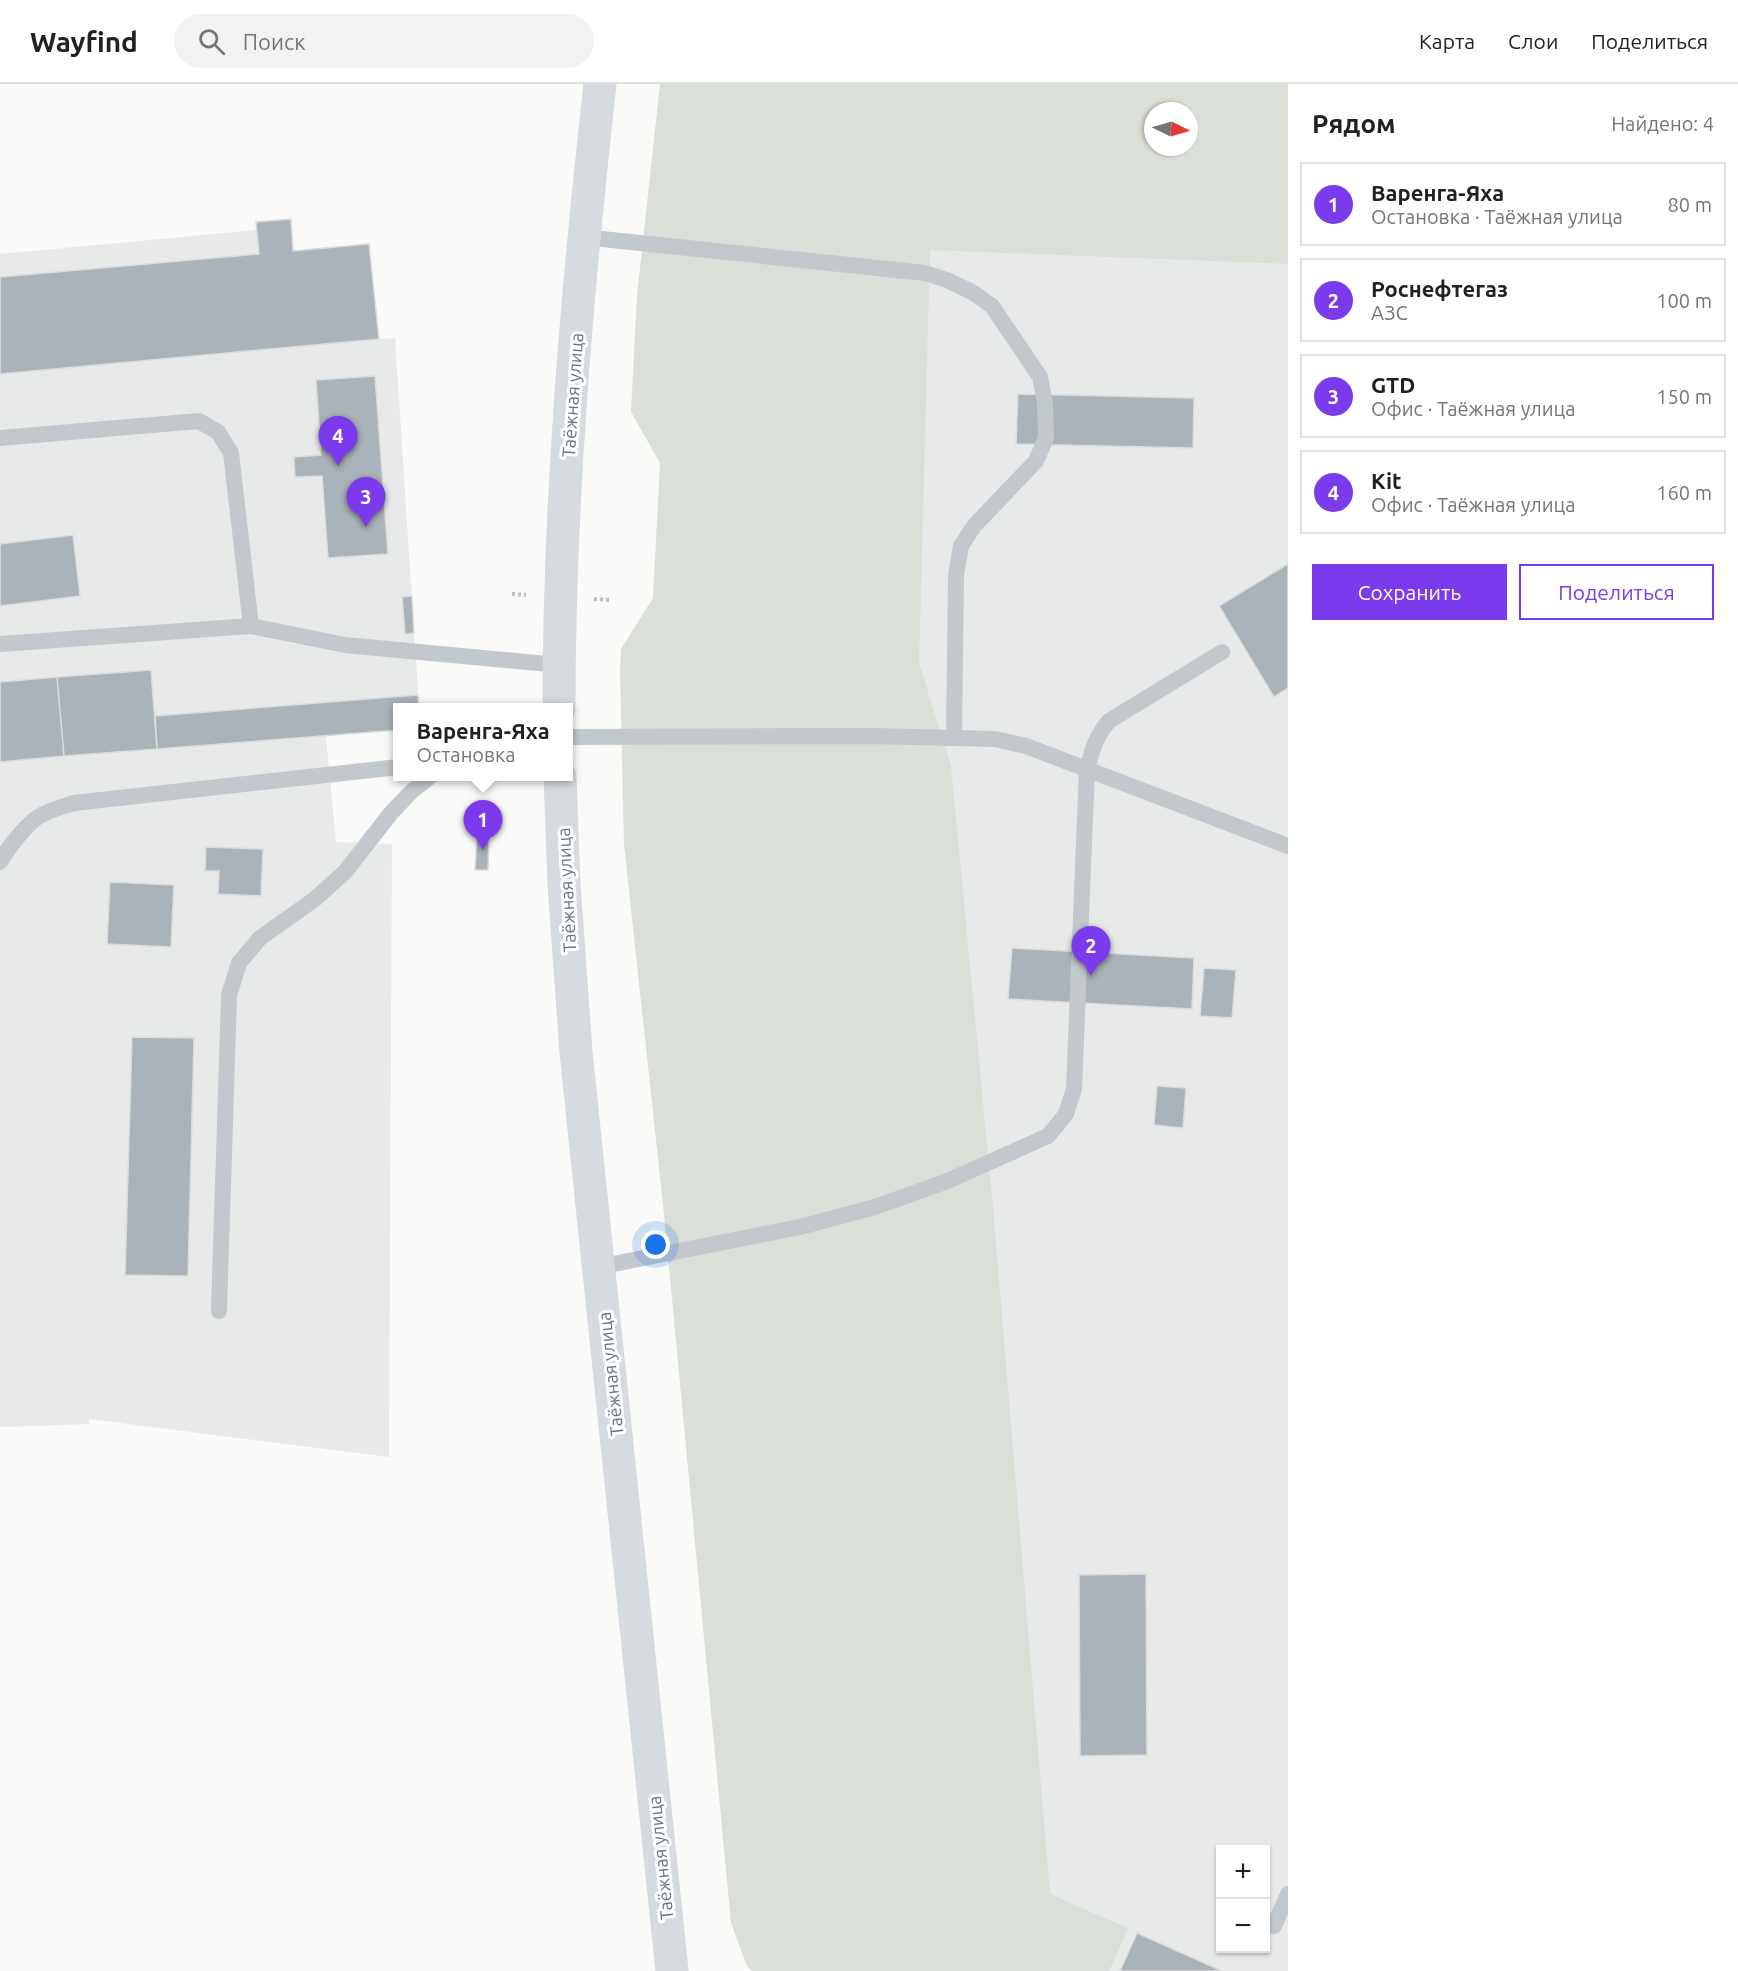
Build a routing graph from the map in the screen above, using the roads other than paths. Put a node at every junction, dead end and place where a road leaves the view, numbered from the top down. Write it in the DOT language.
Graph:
graph roads {
  1 [pos="600,84"];
  2 [pos="583,237"];
  3 [pos="0,438"];
  4 [pos="250,626"];
  5 [pos="0,644"];
  6 [pos="1222,652"];
  7 [pos="559,664"];
  8 [pos="559,703"];
  9 [pos="573,737"];
  10 [pos="954,738"];
  11 [pos="393,768"];
  12 [pos="1087,769"];
  13 [pos="426,781"];
  14 [pos="560,781"];
  15 [pos="1288,846"];
  16 [pos="0,862"];
  17 [pos="598,1267"];
  18 [pos="219,1311"];
  19 [pos="1288,1894"];
  20 [pos="1274,1926"];
  21 [pos="672,1971"];
  1 -- 2 [label="highway, Таёжная улица"];
  2 -- 7 [label="highway, Таёжная улица"];
  2 -- 10 [label="lane"];
  3 -- 4 [label="lane"];
  4 -- 5 [label="lane"];
  4 -- 7 [label="lane"];
  6 -- 12 [label="lane"];
  7 -- 8 [label="highway, Таёжная улица"];
  9 -- 10 [label="lane"];
  10 -- 12 [label="lane"];
  11 -- 16 [label="lane"];
  12 -- 15 [label="lane"];
  12 -- 17 [label="lane"];
  13 -- 18 [label="lane"];
  14 -- 17 [label="highway, Таёжная улица"];
  17 -- 21 [label="highway, Таёжная улица"];
  19 -- 20 [label="lane"];
}
